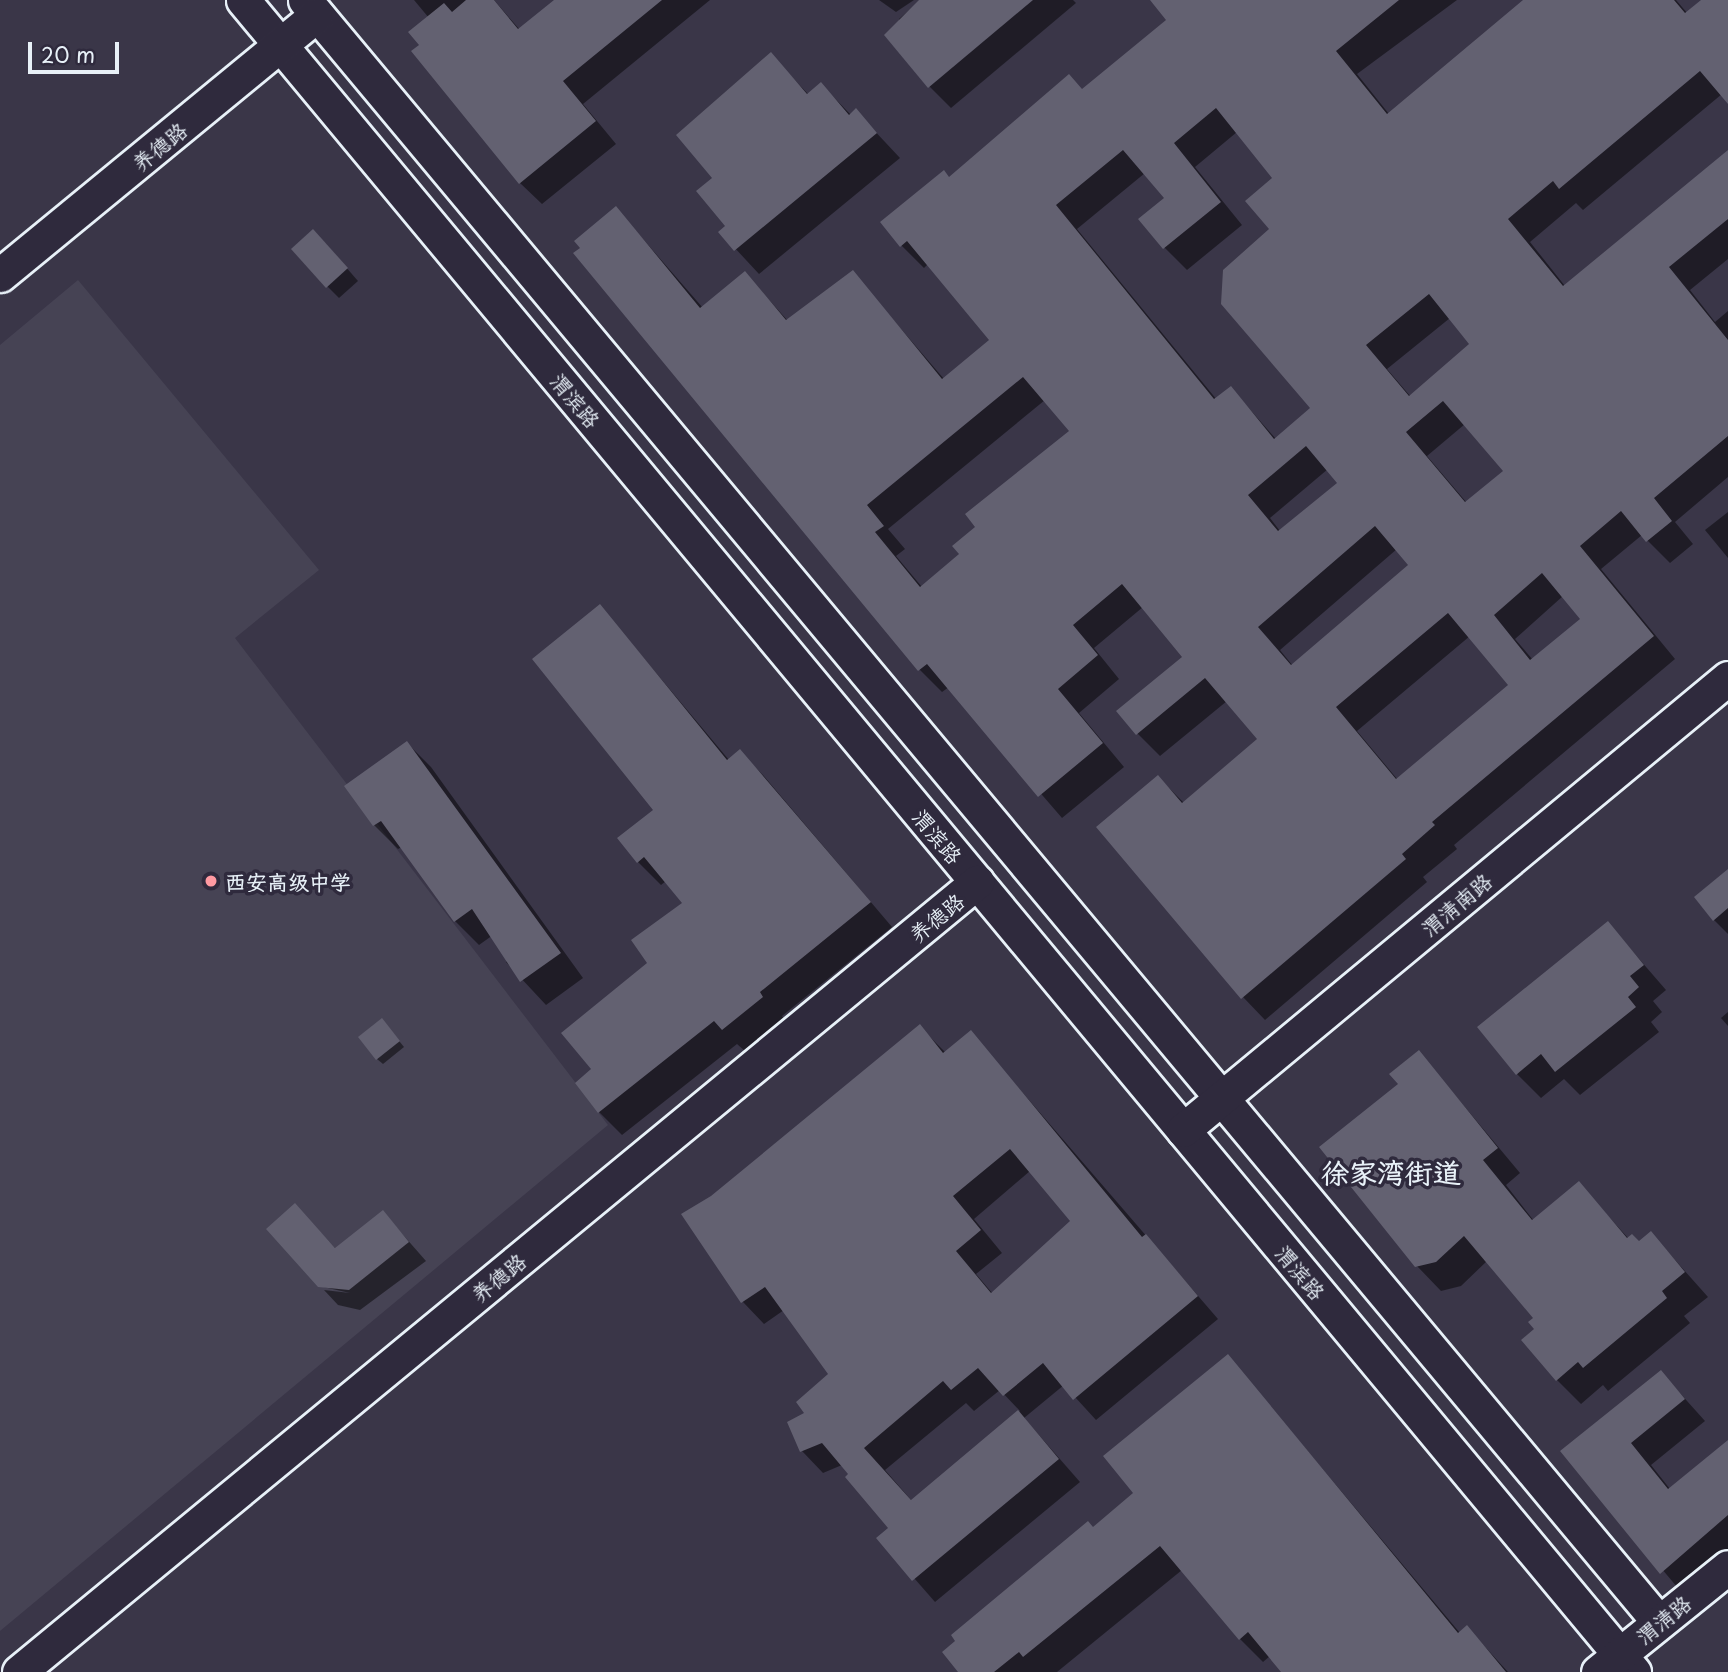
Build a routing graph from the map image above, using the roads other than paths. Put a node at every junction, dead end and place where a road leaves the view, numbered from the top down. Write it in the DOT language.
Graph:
graph roads {
  1 [pos="243,0"];
  2 [pos="311,7"];
  3 [pos="281,46"];
  4 [pos="0,275"];
  5 [pos="1728,678"];
  6 [pos="977,883"];
  7 [pos="1223,1098"];
  8 [pos="1183,1130"];
  9 [pos="1728,1567"];
  10 [pos="1658,1622"];
  11 [pos="1617,1666"];
  12 [pos="19,1672"];
  1 -- 3 [label="street, 渭滨路"];
  2 -- 3 [label="street, 养德路"];
  2 -- 7 [label="street"];
  3 -- 4 [label="street, 养德路"];
  3 -- 6 [label="street, 渭滨路"];
  5 -- 7 [label="street, 渭清南路"];
  6 -- 8 [label="street, 渭滨路"];
  6 -- 12 [label="street, 养德路"];
  7 -- 8 [label="street, 渭清南路"];
  7 -- 10 [label="street"];
  8 -- 11 [label="street, 渭滨路"];
  9 -- 10 [label="street, 渭清路"];
  10 -- 11 [label="street, 渭清路"];
}
